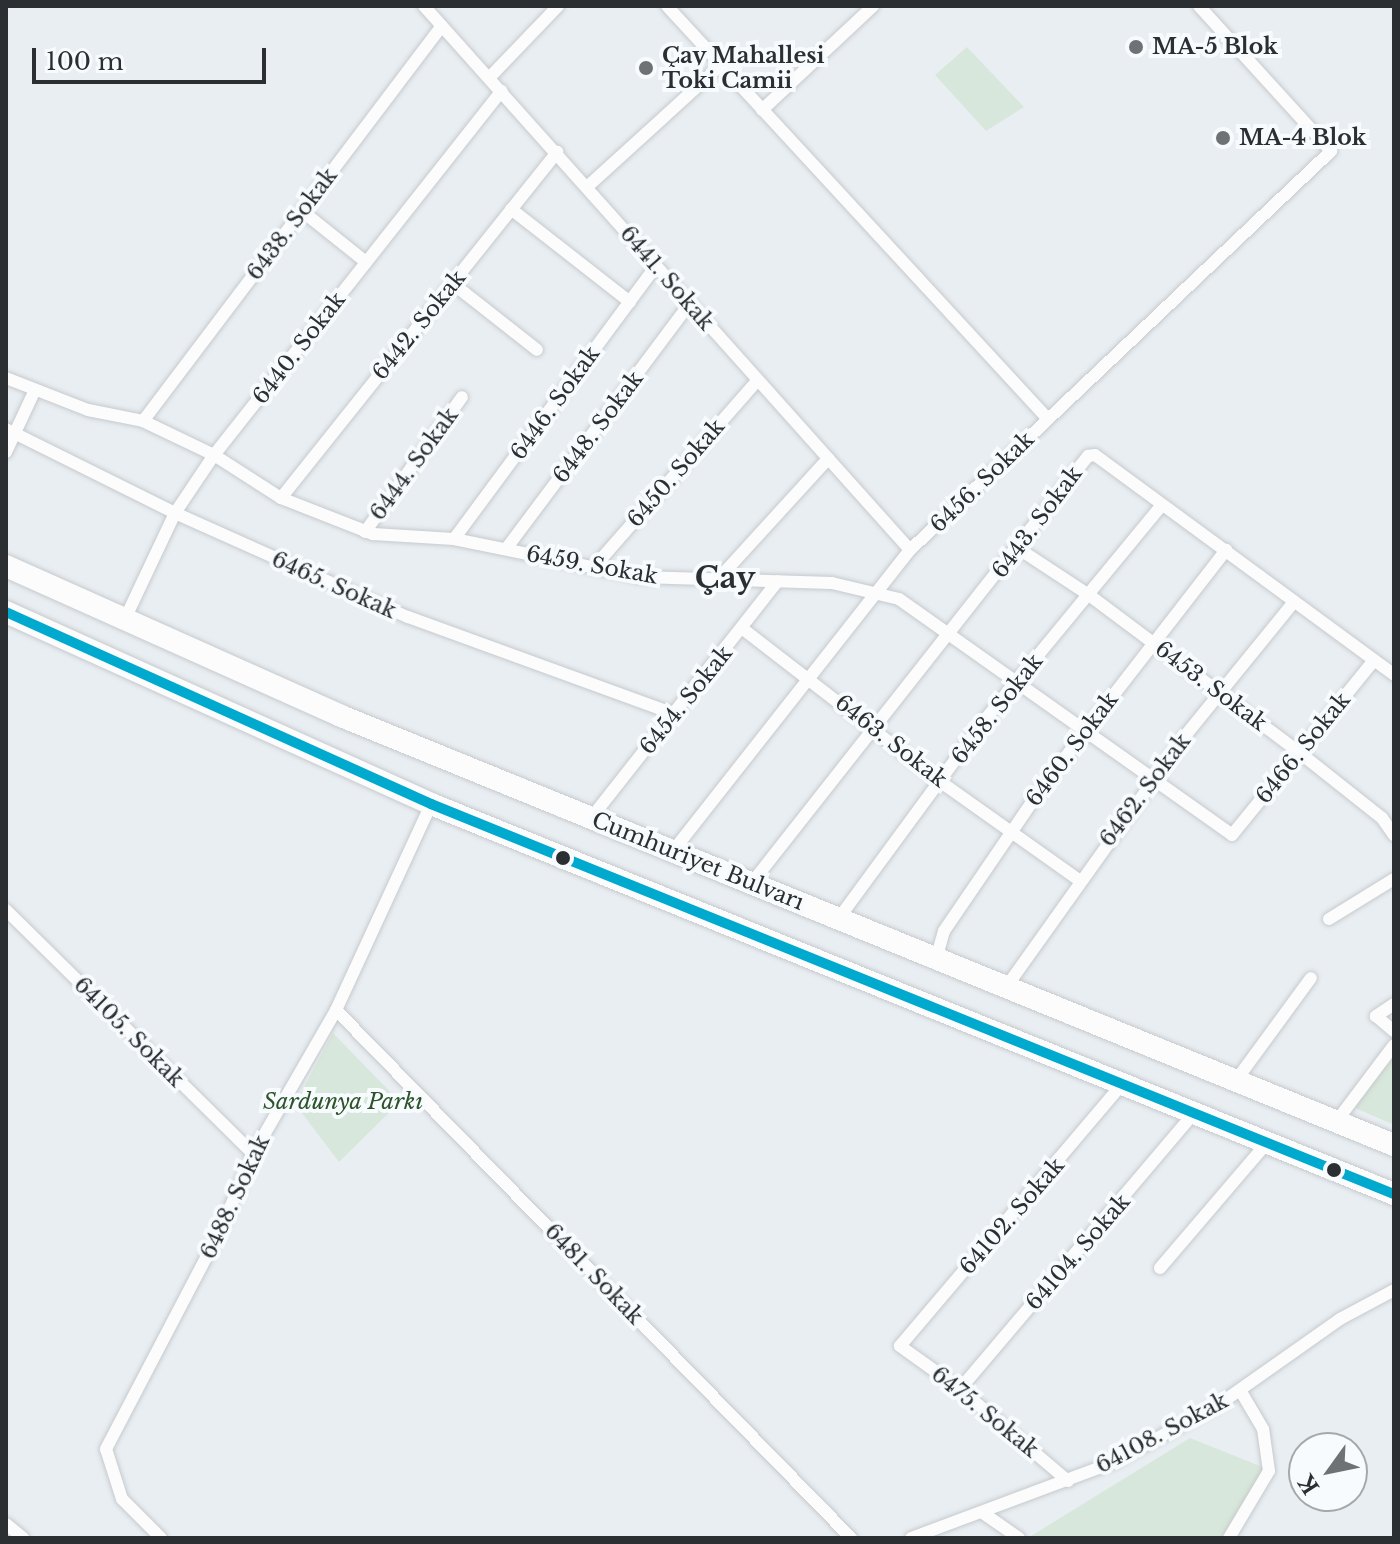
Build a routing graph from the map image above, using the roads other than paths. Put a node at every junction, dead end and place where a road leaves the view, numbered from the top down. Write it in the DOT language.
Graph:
graph roads {
  1 [pos="424,6"];
  2 [pos="558,6"];
  3 [pos="667,6"];
  4 [pos="873,6"];
  5 [pos="1199,6"];
  6 [pos="442,26"];
  7 [pos="721,65"];
  8 [pos="489,78"];
  9 [pos="501,91"];
  10 [pos="762,110"];
  11 [pos="557,152"];
  12 [pos="587,187"];
  13 [pos="511,209"];
  14 [pos="302,211"];
  15 [pos="366,262"];
  16 [pos="656,266"];
  17 [pos="452,283"];
  18 [pos="630,302"];
  19 [pos="689,304"];
  20 [pos="537,350"];
  21 [pos="6,378"];
  22 [pos="757,381"];
  23 [pos="34,392"];
  24 [pos="462,397"];
  25 [pos="1048,419"];
  26 [pos="143,421"];
  27 [pos="10,431"];
  28 [pos="6,452"];
  29 [pos="214,455"];
  30 [pos="828,459"];
  31 [pos="281,498"];
  32 [pos="1162,505"];
  33 [pos="175,513"];
  34 [pos="365,532"];
  35 [pos="454,539"];
  36 [pos="506,549"];
  37 [pos="1019,549"];
  38 [pos="910,550"];
  39 [pos="1226,550"];
  40 [pos="6,566"];
  41 [pos="595,566"];
  42 [pos="721,576"];
  43 [pos="778,581"];
  44 [pos="877,595"];
  45 [pos="1089,595"];
  46 [pos="1294,602"];
  47 [pos="6,612"];
  48 [pos="124,622"];
  49 [pos="743,629"];
  50 [pos="951,631"];
  51 [pos="1153,642"];
  52 [pos="1374,660"];
  53 [pos="1394,675"];
  54 [pos="810,677"];
  55 [pos="1018,680"];
  56 [pos="1220,693"];
  57 [pos="674,714"];
  58 [pos="873,729"];
  59 [pos="1085,730"];
  60 [pos="1300,753"];
  61 [pos="1153,780"];
  62 [pos="941,782"];
  63 [pos="431,804"];
  64 [pos="1388,816"];
  65 [pos="592,817"];
  66 [pos="1010,832"];
  67 [pos="1232,835"];
  68 [pos="1394,835"];
  69 [pos="673,851"];
  70 [pos="1394,879"];
  71 [pos="1079,880"];
  72 [pos="751,884"];
  73 [pos="6,910"];
  74 [pos="839,918"];
  75 [pos="1329,919"];
  76 [pos="936,959"];
  77 [pos="1311,978"];
  78 [pos="1007,986"];
  79 [pos="1394,1004"];
  80 [pos="336,1010"];
  81 [pos="1394,1031"];
  82 [pos="1394,1045"];
  83 [pos="1237,1079"];
  84 [pos="1121,1085"];
  85 [pos="1193,1114"];
  86 [pos="1336,1122"];
  87 [pos="1266,1144"];
  88 [pos="1394,1145"];
  89 [pos="253,1154"];
  90 [pos="1394,1194"];
  91 [pos="1160,1268"];
  92 [pos="1394,1290"];
  93 [pos="900,1346"];
  94 [pos="960,1389"];
  95 [pos="1240,1390"];
  96 [pos="1068,1481"];
  97 [pos="983,1513"];
  98 [pos="6,1524"];
  99 [pos="23,1538"];
  100 [pos="161,1538"];
  101 [pos="851,1538"];
  102 [pos="911,1538"];
  103 [pos="1019,1538"];
  104 [pos="1229,1538"];
  1 -- 6 [label="street, 6441. Sokak"];
  2 -- 8 [label="street"];
  3 -- 7 [label="street"];
  4 -- 10 [label="street"];
  5 -- 25 [label="street, 6456. Sokak"];
  6 -- 8 [label="street, 6441. Sokak"];
  6 -- 14 [label="street, 6438. Sokak"];
  7 -- 10 [label="street"];
  7 -- 12 [label="street"];
  8 -- 9 [label="street, 6441. Sokak"];
  9 -- 11 [label="street, 6441. Sokak"];
  9 -- 15 [label="street, 6440. Sokak"];
  10 -- 25 [label="street"];
  11 -- 12 [label="street, 6441. Sokak"];
  11 -- 13 [label="street, 6442. Sokak"];
  12 -- 16 [label="street, 6441. Sokak"];
  13 -- 17 [label="street, 6442. Sokak"];
  13 -- 18 [label="street"];
  14 -- 15 [label="street"];
  14 -- 26 [label="street, 6438. Sokak"];
  15 -- 29 [label="street, 6440. Sokak"];
  16 -- 18 [label="street, 6446. Sokak"];
  16 -- 19 [label="street, 6441. Sokak"];
  17 -- 20 [label="street"];
  17 -- 31 [label="street, 6442. Sokak"];
  18 -- 35 [label="street, 6446. Sokak"];
  19 -- 22 [label="street, 6441. Sokak"];
  19 -- 36 [label="street, 6448. Sokak"];
  21 -- 23 [label="street, 6459. Sokak"];
  22 -- 30 [label="street, 6441. Sokak"];
  22 -- 41 [label="street, 6450. Sokak"];
  23 -- 26 [label="street, 6459. Sokak"];
  23 -- 27 [label="street"];
  24 -- 34 [label="street, 6444. Sokak"];
  25 -- 38 [label="street, 6456. Sokak"];
  26 -- 29 [label="street, 6459. Sokak"];
  27 -- 28 [label="street"];
  27 -- 33 [label="street, 6465. Sokak"];
  29 -- 31 [label="street, 6459. Sokak"];
  29 -- 33 [label="street, 6440. Sokak"];
  30 -- 38 [label="street, 6441. Sokak"];
  30 -- 42 [label="street"];
  31 -- 34 [label="street, 6459. Sokak"];
  32 -- 37 [label="street, 6443. Sokak"];
  32 -- 39 [label="street, 6443. Sokak"];
  32 -- 45 [label="street, 6458. Sokak"];
  33 -- 48 [label="street, 6440. Sokak"];
  33 -- 57 [label="street, 6465. Sokak"];
  34 -- 35 [label="street, 6459. Sokak"];
  35 -- 36 [label="street, 6459. Sokak"];
  36 -- 41 [label="street, 6459. Sokak"];
  37 -- 45 [label="street, 6453. Sokak"];
  37 -- 50 [label="street, 6443. Sokak"];
  38 -- 44 [label="street, 6456. Sokak"];
  39 -- 46 [label="street, 6443. Sokak"];
  39 -- 51 [label="street, 6460. Sokak"];
  40 -- 48 [label="highway, Cumhuriyet Bulvarı"];
  41 -- 42 [label="street, 6459. Sokak"];
  42 -- 43 [label="street, 6459. Sokak"];
  43 -- 44 [label="street, 6459. Sokak"];
  43 -- 49 [label="street, 6454. Sokak"];
  44 -- 50 [label="street, 6459. Sokak"];
  44 -- 54 [label="street, 6456. Sokak"];
  45 -- 51 [label="street, 6453. Sokak"];
  45 -- 55 [label="street, 6458. Sokak"];
  46 -- 52 [label="street, 6443. Sokak"];
  46 -- 56 [label="street, 6462. Sokak"];
  47 -- 63 [label="highway"];
  48 -- 65 [label="highway, Cumhuriyet Bulvarı"];
  49 -- 54 [label="street, 6463. Sokak"];
  49 -- 57 [label="street, 6454. Sokak"];
  50 -- 55 [label="street, 6459. Sokak"];
  50 -- 58 [label="street, 6443. Sokak"];
  51 -- 56 [label="street, 6453. Sokak"];
  51 -- 59 [label="street, 6460. Sokak"];
  52 -- 53 [label="street, 6443. Sokak"];
  52 -- 60 [label="street, 6466. Sokak"];
  54 -- 58 [label="street, 6463. Sokak"];
  54 -- 69 [label="street, 6456. Sokak"];
  55 -- 59 [label="street, 6459. Sokak"];
  55 -- 62 [label="street, 6458. Sokak"];
  56 -- 60 [label="street, 6453. Sokak"];
  56 -- 61 [label="street, 6462. Sokak"];
  57 -- 65 [label="street, 6454. Sokak"];
  58 -- 62 [label="street, 6463. Sokak"];
  58 -- 72 [label="street, 6443. Sokak"];
  59 -- 61 [label="street, 6459. Sokak"];
  59 -- 66 [label="street, 6460. Sokak"];
  60 -- 64 [label="street, 6453. Sokak"];
  60 -- 67 [label="street, 6466. Sokak"];
  61 -- 67 [label="street, 6459. Sokak"];
  61 -- 71 [label="street, 6462. Sokak"];
  62 -- 66 [label="street, 6463. Sokak"];
  62 -- 74 [label="street, 6458. Sokak"];
  63 -- 80 [label="street, 6488. Sokak"];
  63 -- 84 [label="highway"];
  64 -- 68 [label="street, 6453. Sokak"];
  65 -- 69 [label="highway, Cumhuriyet Bulvarı"];
  66 -- 71 [label="street, 6463. Sokak"];
  66 -- 76 [label="street, 6460. Sokak"];
  69 -- 72 [label="highway, Cumhuriyet Bulvarı"];
  70 -- 75 [label="street"];
  71 -- 78 [label="street, 6462. Sokak"];
  72 -- 74 [label="highway, Cumhuriyet Bulvarı"];
  73 -- 89 [label="street, 64105. Sokak"];
  74 -- 76 [label="highway, Cumhuriyet Bulvarı"];
  76 -- 78 [label="highway, Cumhuriyet Bulvarı"];
  77 -- 83 [label="street"];
  78 -- 83 [label="highway, Cumhuriyet Bulvarı"];
  79 -- 81 [label="street"];
  80 -- 89 [label="street, 6488. Sokak"];
  80 -- 101 [label="street, 6481. Sokak"];
  82 -- 86 [label="street"];
  83 -- 86 [label="highway, Cumhuriyet Bulvarı"];
  84 -- 85 [label="highway"];
  84 -- 93 [label="street, 64102. Sokak"];
  85 -- 87 [label="highway"];
  85 -- 94 [label="street, 64104. Sokak"];
  86 -- 88 [label="highway, Cumhuriyet Bulvarı"];
  87 -- 90 [label="highway"];
  87 -- 91 [label="street"];
  89 -- 100 [label="street, 6488. Sokak"];
  92 -- 95 [label="street, 64108. Sokak"];
  93 -- 94 [label="street, 6475. Sokak"];
  94 -- 96 [label="street, 6475. Sokak"];
  95 -- 96 [label="street, 64108. Sokak"];
  95 -- 104 [label="street"];
  96 -- 97 [label="street, 64108. Sokak"];
  97 -- 102 [label="street, 64108. Sokak"];
  97 -- 103 [label="street"];
  98 -- 99 [label="street"];
}
